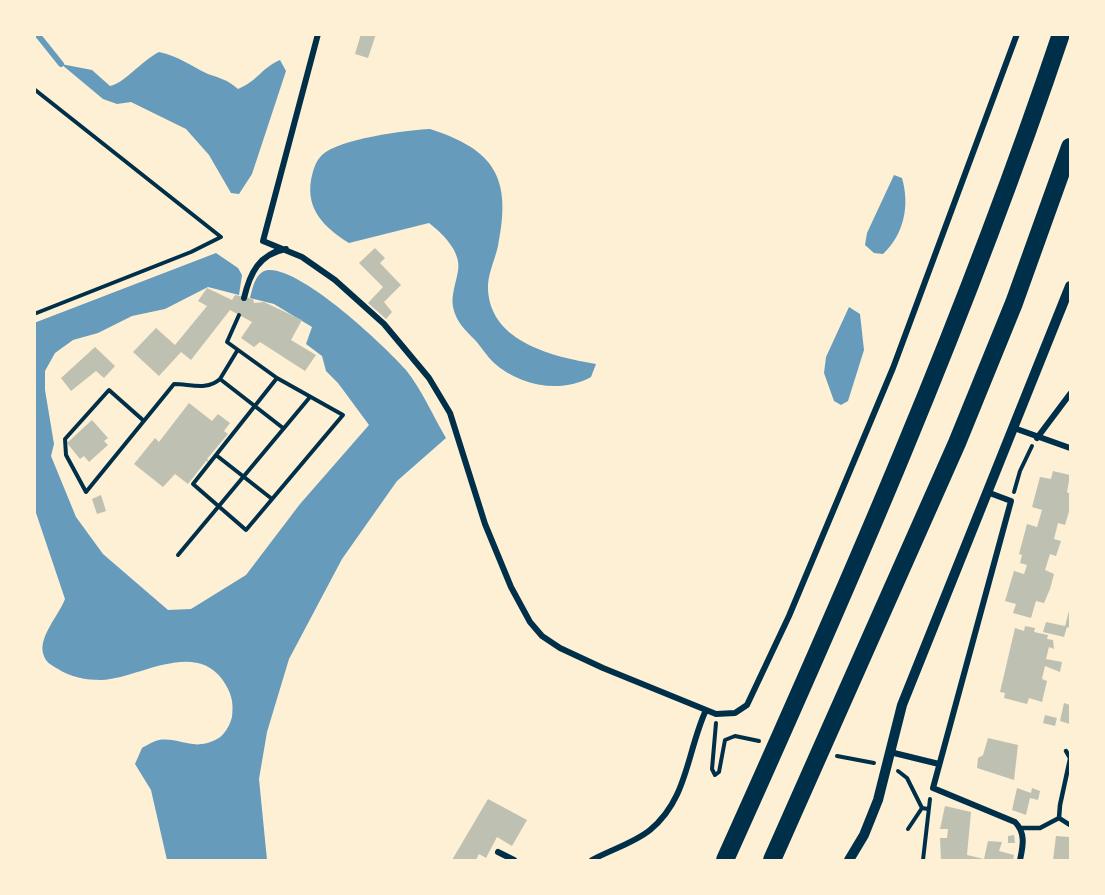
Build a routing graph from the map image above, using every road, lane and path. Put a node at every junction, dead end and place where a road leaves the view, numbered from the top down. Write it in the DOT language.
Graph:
graph roads {
  1 [pos="318,34"];
  2 [pos="1017,34"];
  3 [pos="1061,34"];
  4 [pos="34,89"];
  5 [pos="1071,147"];
  6 [pos="287,249"];
  7 [pos="1071,286"];
  8 [pos="244,298"];
  9 [pos="34,314"];
  10 [pos="239,315"];
  11 [pos="237,351"];
  12 [pos="277,378"];
  13 [pos="220,379"];
  14 [pos="1071,394"];
  15 [pos="310,397"];
  16 [pos="255,406"];
  17 [pos="144,421"];
  18 [pos="283,428"];
  19 [pos="1014,428"];
  20 [pos="1037,438"];
  21 [pos="1071,448"];
  22 [pos="216,454"];
  23 [pos="243,476"];
  24 [pos="987,492"];
  25 [pos="272,499"];
  26 [pos="1011,501"];
  27 [pos="219,506"];
  28 [pos="178,555"];
  29 [pos="706,710"];
  30 [pos="715,736"];
  31 [pos="743,738"];
  32 [pos="1066,751"];
  33 [pos="890,752"];
  34 [pos="1071,758"];
  35 [pos="939,764"];
  36 [pos="898,770"];
  37 [pos="925,809"];
  38 [pos="1059,818"];
  39 [pos="1071,825"];
  40 [pos="1021,828"];
  41 [pos="908,829"];
  42 [pos="498,852"];
  43 [pos="514,861"];
  44 [pos="592,861"];
  45 [pos="725,861"];
  46 [pos="772,861"];
  47 [pos="849,861"];
  48 [pos="922,861"];
  49 [pos="1020,861"];
  1 -- 6 [label="street"];
  2 -- 29 [label="street"];
  3 -- 45 [label="highway"];
  4 -- 9 [label="path"];
  5 -- 46 [label="highway"];
  6 -- 8 [label="street"];
  6 -- 29 [label="street"];
  7 -- 19 [label="street"];
  10 -- 11 [label="path"];
  11 -- 12 [label="path"];
  11 -- 13 [label="path"];
  12 -- 15 [label="path"];
  12 -- 16 [label="path"];
  13 -- 16 [label="path"];
  13 -- 17 [label="path"];
  14 -- 20 [label="street"];
  15 -- 18 [label="path"];
  15 -- 25 [label="path"];
  16 -- 18 [label="path"];
  16 -- 22 [label="path"];
  17 -- 17 [label="path"];
  18 -- 23 [label="path"];
  19 -- 20 [label="street"];
  19 -- 24 [label="street"];
  20 -- 21 [label="street"];
  20 -- 26 [label="path"];
  22 -- 23 [label="path"];
  22 -- 27 [label="path"];
  23 -- 25 [label="path"];
  23 -- 27 [label="path"];
  24 -- 26 [label="street"];
  24 -- 33 [label="street"];
  25 -- 27 [label="path"];
  26 -- 35 [label="street"];
  27 -- 28 [label="path"];
  29 -- 44 [label="street"];
  30 -- 31 [label="path"];
  32 -- 34 [label="lane"];
  33 -- 35 [label="street"];
  33 -- 47 [label="street"];
  34 -- 38 [label="lane"];
  35 -- 40 [label="street"];
  36 -- 37 [label="path"];
  37 -- 41 [label="path"];
  37 -- 48 [label="path"];
  38 -- 39 [label="lane"];
  38 -- 40 [label="lane"];
  40 -- 49 [label="street"];
  42 -- 43 [label="street"];
}
